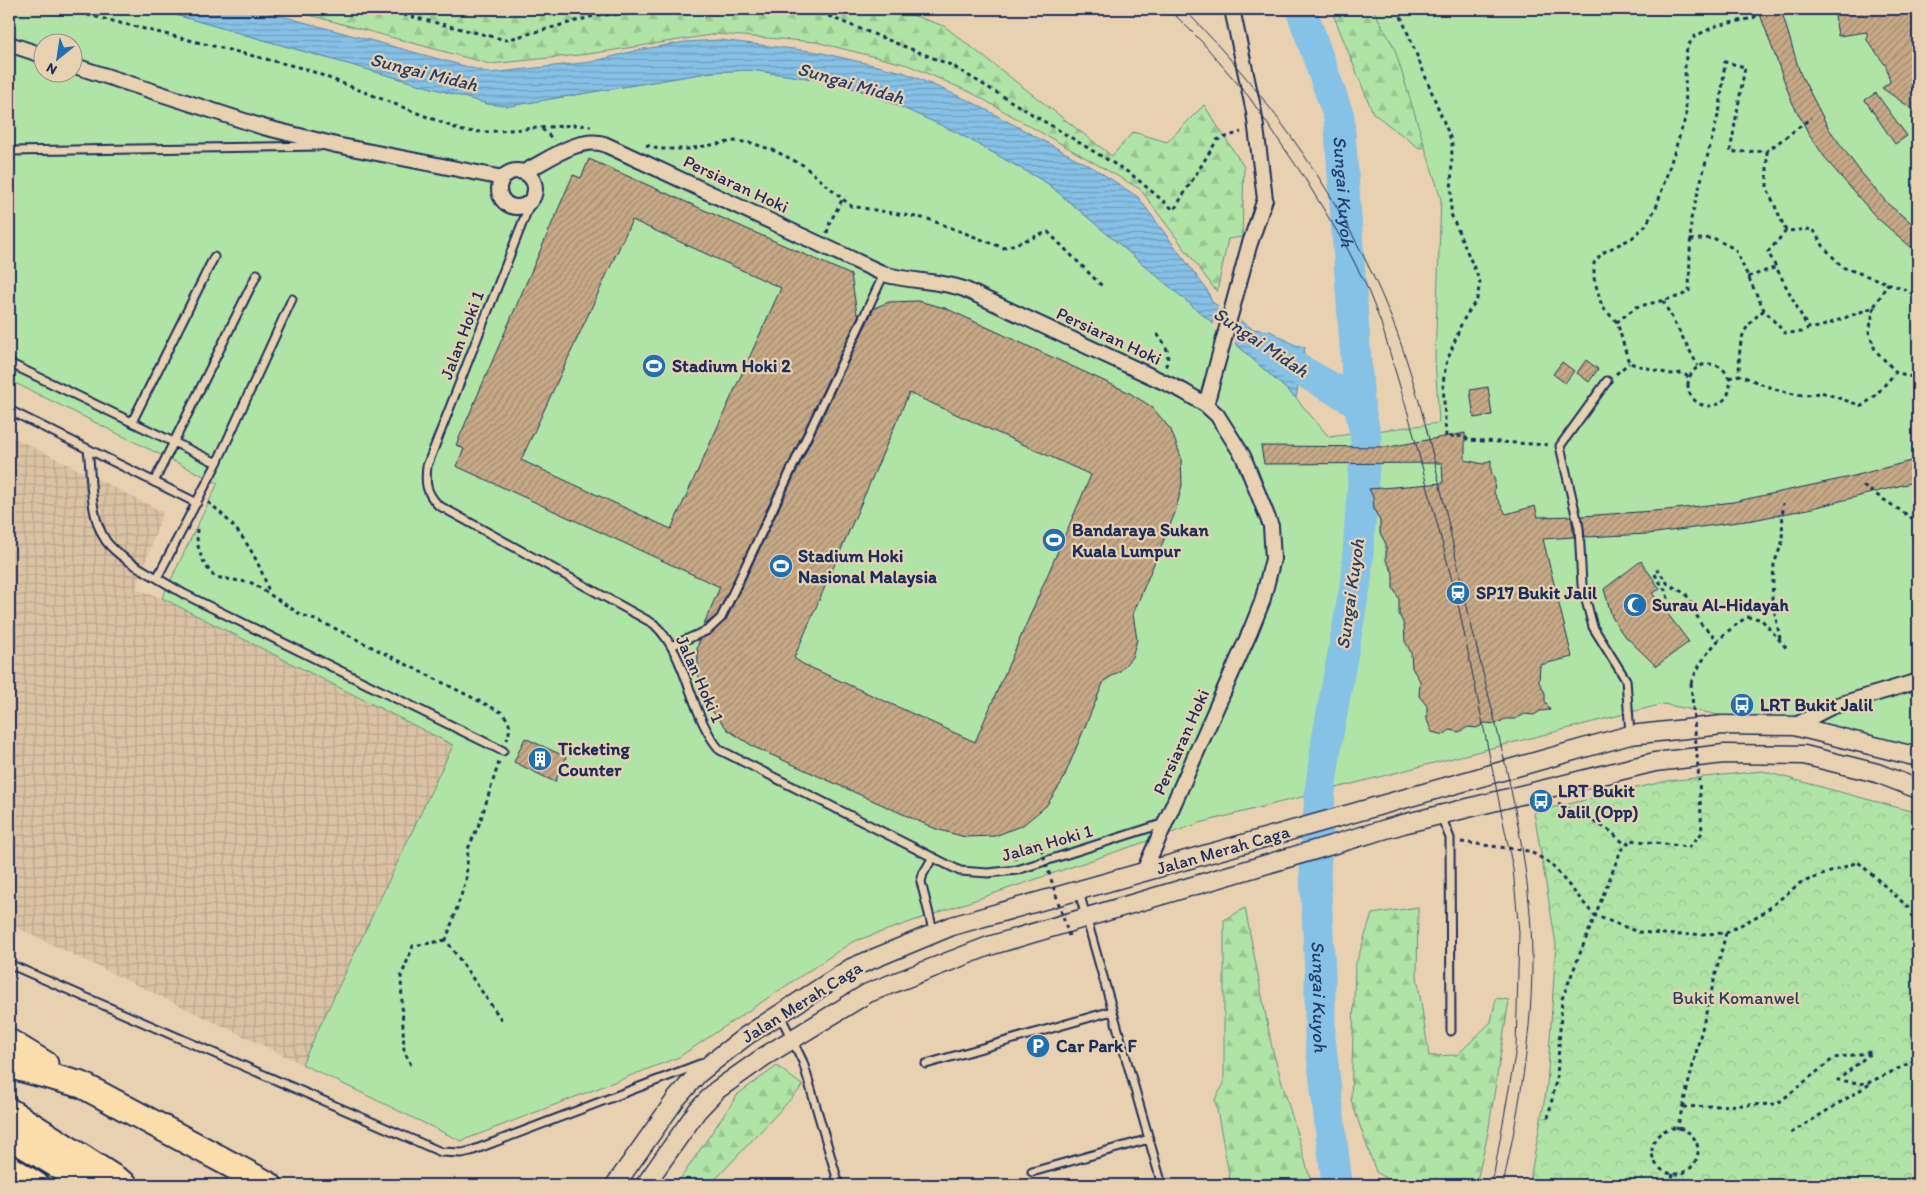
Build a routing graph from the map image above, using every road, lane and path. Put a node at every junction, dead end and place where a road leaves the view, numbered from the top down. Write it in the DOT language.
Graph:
graph roads {
  1 [pos="380,9"];
  2 [pos="711,9"];
  3 [pos="765,9"];
  4 [pos="1232,9"];
  5 [pos="1398,9"];
  6 [pos="1766,9"];
  7 [pos="9,44"];
  8 [pos="32,52"];
  9 [pos="82,68"];
  10 [pos="1811,118"];
  11 [pos="1256,127"];
  12 [pos="336,145"];
  13 [pos="9,151"];
  14 [pos="1767,151"];
  15 [pos="524,172"];
  16 [pos="503,178"];
  17 [pos="843,200"];
  18 [pos="531,201"];
  19 [pos="830,222"];
  20 [pos="1786,231"];
  21 [pos="1690,240"];
  22 [pos="214,256"];
  23 [pos="1777,267"];
  24 [pos="257,274"];
  25 [pos="884,274"];
  26 [pos="1748,277"];
  27 [pos="1888,283"];
  28 [pos="1918,297"];
  29 [pos="292,299"];
  30 [pos="1663,300"];
  31 [pos="1874,307"];
  32 [pos="1764,310"];
  33 [pos="1617,322"];
  34 [pos="1808,328"];
  35 [pos="1157,334"];
  36 [pos="1169,357"];
  37 [pos="9,363"];
  38 [pos="1629,363"];
  39 [pos="1698,367"];
  40 [pos="1896,372"];
  41 [pos="1739,375"];
  42 [pos="1688,377"];
  43 [pos="1729,378"];
  44 [pos="1918,380"];
  45 [pos="1607,381"];
  46 [pos="1206,405"];
  47 [pos="9,410"];
  48 [pos="132,422"];
  49 [pos="173,442"];
  50 [pos="1560,446"];
  51 [pos="88,449"];
  52 [pos="217,463"];
  53 [pos="154,482"];
  54 [pos="1863,486"];
  55 [pos="196,503"];
  56 [pos="1784,503"];
  57 [pos="204,508"];
  58 [pos="1918,522"];
  59 [pos="199,523"];
  60 [pos="157,578"];
  61 [pos="269,592"];
  62 [pos="1671,606"];
  63 [pos="1718,640"];
  64 [pos="1780,640"];
  65 [pos="671,646"];
  66 [pos="1788,650"];
  67 [pos="1918,681"];
  68 [pos="1794,726"];
  69 [pos="1630,734"];
  70 [pos="503,751"];
  71 [pos="1918,757"];
  72 [pos="1918,789"];
  73 [pos="1555,802"];
  74 [pos="1441,815"];
  75 [pos="1165,823"];
  76 [pos="1450,838"];
  77 [pos="1626,845"];
  78 [pos="934,857"];
  79 [pos="1017,870"];
  80 [pos="1142,873"];
  81 [pos="1078,891"];
  82 [pos="1594,915"];
  83 [pos="1918,916"];
  84 [pos="1086,919"];
  85 [pos="1726,933"];
  86 [pos="934,934"];
  87 [pos="1069,936"];
  88 [pos="446,940"];
  89 [pos="9,964"];
  90 [pos="1112,1010"];
  91 [pos="780,1015"];
  92 [pos="503,1022"];
  93 [pos="1451,1032"];
  94 [pos="793,1038"];
  95 [pos="9,1042"];
  96 [pos="720,1057"];
  97 [pos="1918,1059"];
  98 [pos="9,1062"];
  99 [pos="926,1064"];
  100 [pos="412,1065"];
  101 [pos="1879,1078"];
  102 [pos="82,1085"];
  103 [pos="1683,1107"];
  104 [pos="9,1111"];
  105 [pos="1548,1118"];
  106 [pos="1677,1129"];
  107 [pos="1791,1133"];
  108 [pos="9,1136"];
  109 [pos="1149,1139"];
  110 [pos="9,1168"];
  111 [pos="1032,1172"];
  112 [pos="1672,1174"];
  113 [pos="36,1185"];
  114 [pos="91,1185"];
  115 [pos="126,1185"];
  116 [pos="269,1185"];
  117 [pos="615,1185"];
  118 [pos="645,1185"];
  119 [pos="840,1185"];
  120 [pos="1162,1185"];
  121 [pos="1670,1185"];
  1 -- 2 [label="path"];
  3 -- 11 [label="path"];
  4 -- 11 [label="street"];
  5 -- 50 [label="path"];
  6 -- 33 [label="path"];
  7 -- 8 [label="street"];
  9 -- 12 [label="street"];
  10 -- 14 [label="path"];
  11 -- 46 [label="street"];
  12 -- 13 [label="lane"];
  12 -- 16 [label="street"];
  14 -- 20 [label="path"];
  14 -- 21 [label="path"];
  15 -- 16 [label="street"];
  15 -- 18 [label="street"];
  15 -- 25 [label="street, Persiaran Hoki"];
  16 -- 18 [label="street"];
  17 -- 19 [label="path"];
  18 -- 65 [label="lane, Jalan Hoki 1"];
  20 -- 23 [label="path"];
  20 -- 27 [label="path"];
  21 -- 26 [label="path"];
  21 -- 30 [label="path"];
  22 -- 48 [label="lane"];
  23 -- 26 [label="path"];
  23 -- 34 [label="path"];
  24 -- 49 [label="lane"];
  25 -- 46 [label="street, Persiaran Hoki"];
  25 -- 65 [label="lane"];
  26 -- 32 [label="path"];
  27 -- 28 [label="path"];
  27 -- 31 [label="path"];
  29 -- 52 [label="lane"];
  30 -- 33 [label="path"];
  30 -- 39 [label="path"];
  31 -- 34 [label="path"];
  31 -- 40 [label="path"];
  32 -- 34 [label="path"];
  32 -- 41 [label="path"];
  33 -- 38 [label="path"];
  35 -- 36 [label="path"];
  37 -- 48 [label="lane"];
  38 -- 42 [label="path"];
  38 -- 45 [label="path"];
  39 -- 42 [label="path"];
  39 -- 43 [label="path"];
  40 -- 41 [label="path"];
  40 -- 44 [label="path"];
  41 -- 43 [label="path"];
  42 -- 43 [label="path"];
  45 -- 50 [label="lane"];
  46 -- 75 [label="street, Persiaran Hoki"];
  47 -- 51 [label="lane"];
  48 -- 49 [label="lane"];
  49 -- 52 [label="lane"];
  49 -- 53 [label="lane"];
  50 -- 69 [label="lane"];
  51 -- 53 [label="lane"];
  51 -- 60 [label="lane"];
  52 -- 55 [label="lane"];
  53 -- 55 [label="lane"];
  54 -- 58 [label="path"];
  55 -- 60 [label="lane"];
  56 -- 64 [label="path"];
  57 -- 61 [label="path"];
  59 -- 61 [label="path"];
  60 -- 70 [label="lane"];
  61 -- 70 [label="path"];
  62 -- 63 [label="path"];
  63 -- 64 [label="path"];
  63 -- 77 [label="path, bridge"];
  64 -- 66 [label="path"];
  65 -- 78 [label="lane, Jalan Hoki 1"];
  67 -- 68 [label="street"];
  68 -- 69 [label="street, Jalan Merah Caga"];
  68 -- 71 [label="street, Jalan Merah Caga"];
  69 -- 80 [label="street, Jalan Merah Caga"];
  70 -- 88 [label="path"];
  72 -- 74 [label="street, Jalan Merah Caga"];
  73 -- 77 [label="path"];
  74 -- 76 [label="lane"];
  74 -- 84 [label="street, Jalan Merah Caga"];
  75 -- 79 [label="lane, Jalan Hoki 1"];
  75 -- 80 [label="street, Persiaran Hoki"];
  76 -- 82 [label="path"];
  76 -- 93 [label="lane"];
  77 -- 82 [label="path"];
  78 -- 79 [label="lane, Jalan Hoki 1"];
  78 -- 86 [label="lane"];
  79 -- 87 [label="path, bridge"];
  80 -- 81 [label="street, Jalan Merah Caga"];
  81 -- 84 [label="lane"];
  81 -- 86 [label="street, Jalan Merah Caga"];
  82 -- 85 [label="path"];
  82 -- 105 [label="path"];
  83 -- 85 [label="path"];
  84 -- 90 [label="lane"];
  84 -- 94 [label="street, Jalan Merah Caga"];
  85 -- 103 [label="path"];
  86 -- 91 [label="street, Jalan Merah Caga"];
  88 -- 92 [label="path"];
  88 -- 100 [label="path"];
  89 -- 96 [label="lane"];
  90 -- 99 [label="lane"];
  90 -- 109 [label="lane"];
  91 -- 94 [label="lane"];
  91 -- 96 [label="street, Jalan Merah Caga"];
  94 -- 118 [label="street, Jalan Merah Caga"];
  94 -- 119 [label="lane"];
  95 -- 102 [label="highway"];
  96 -- 117 [label="street, Jalan Merah Caga"];
  97 -- 101 [label="path"];
  98 -- 102 [label="highway"];
  101 -- 103 [label="path"];
  101 -- 107 [label="path"];
  102 -- 116 [label="highway"];
  103 -- 106 [label="path"];
  104 -- 115 [label="highway"];
  106 -- 112 [label="path"];
  106 -- 112 [label="path"];
  108 -- 114 [label="highway"];
  109 -- 111 [label="lane"];
  109 -- 120 [label="lane"];
  110 -- 113 [label="highway"];
  112 -- 121 [label="path"];
}
